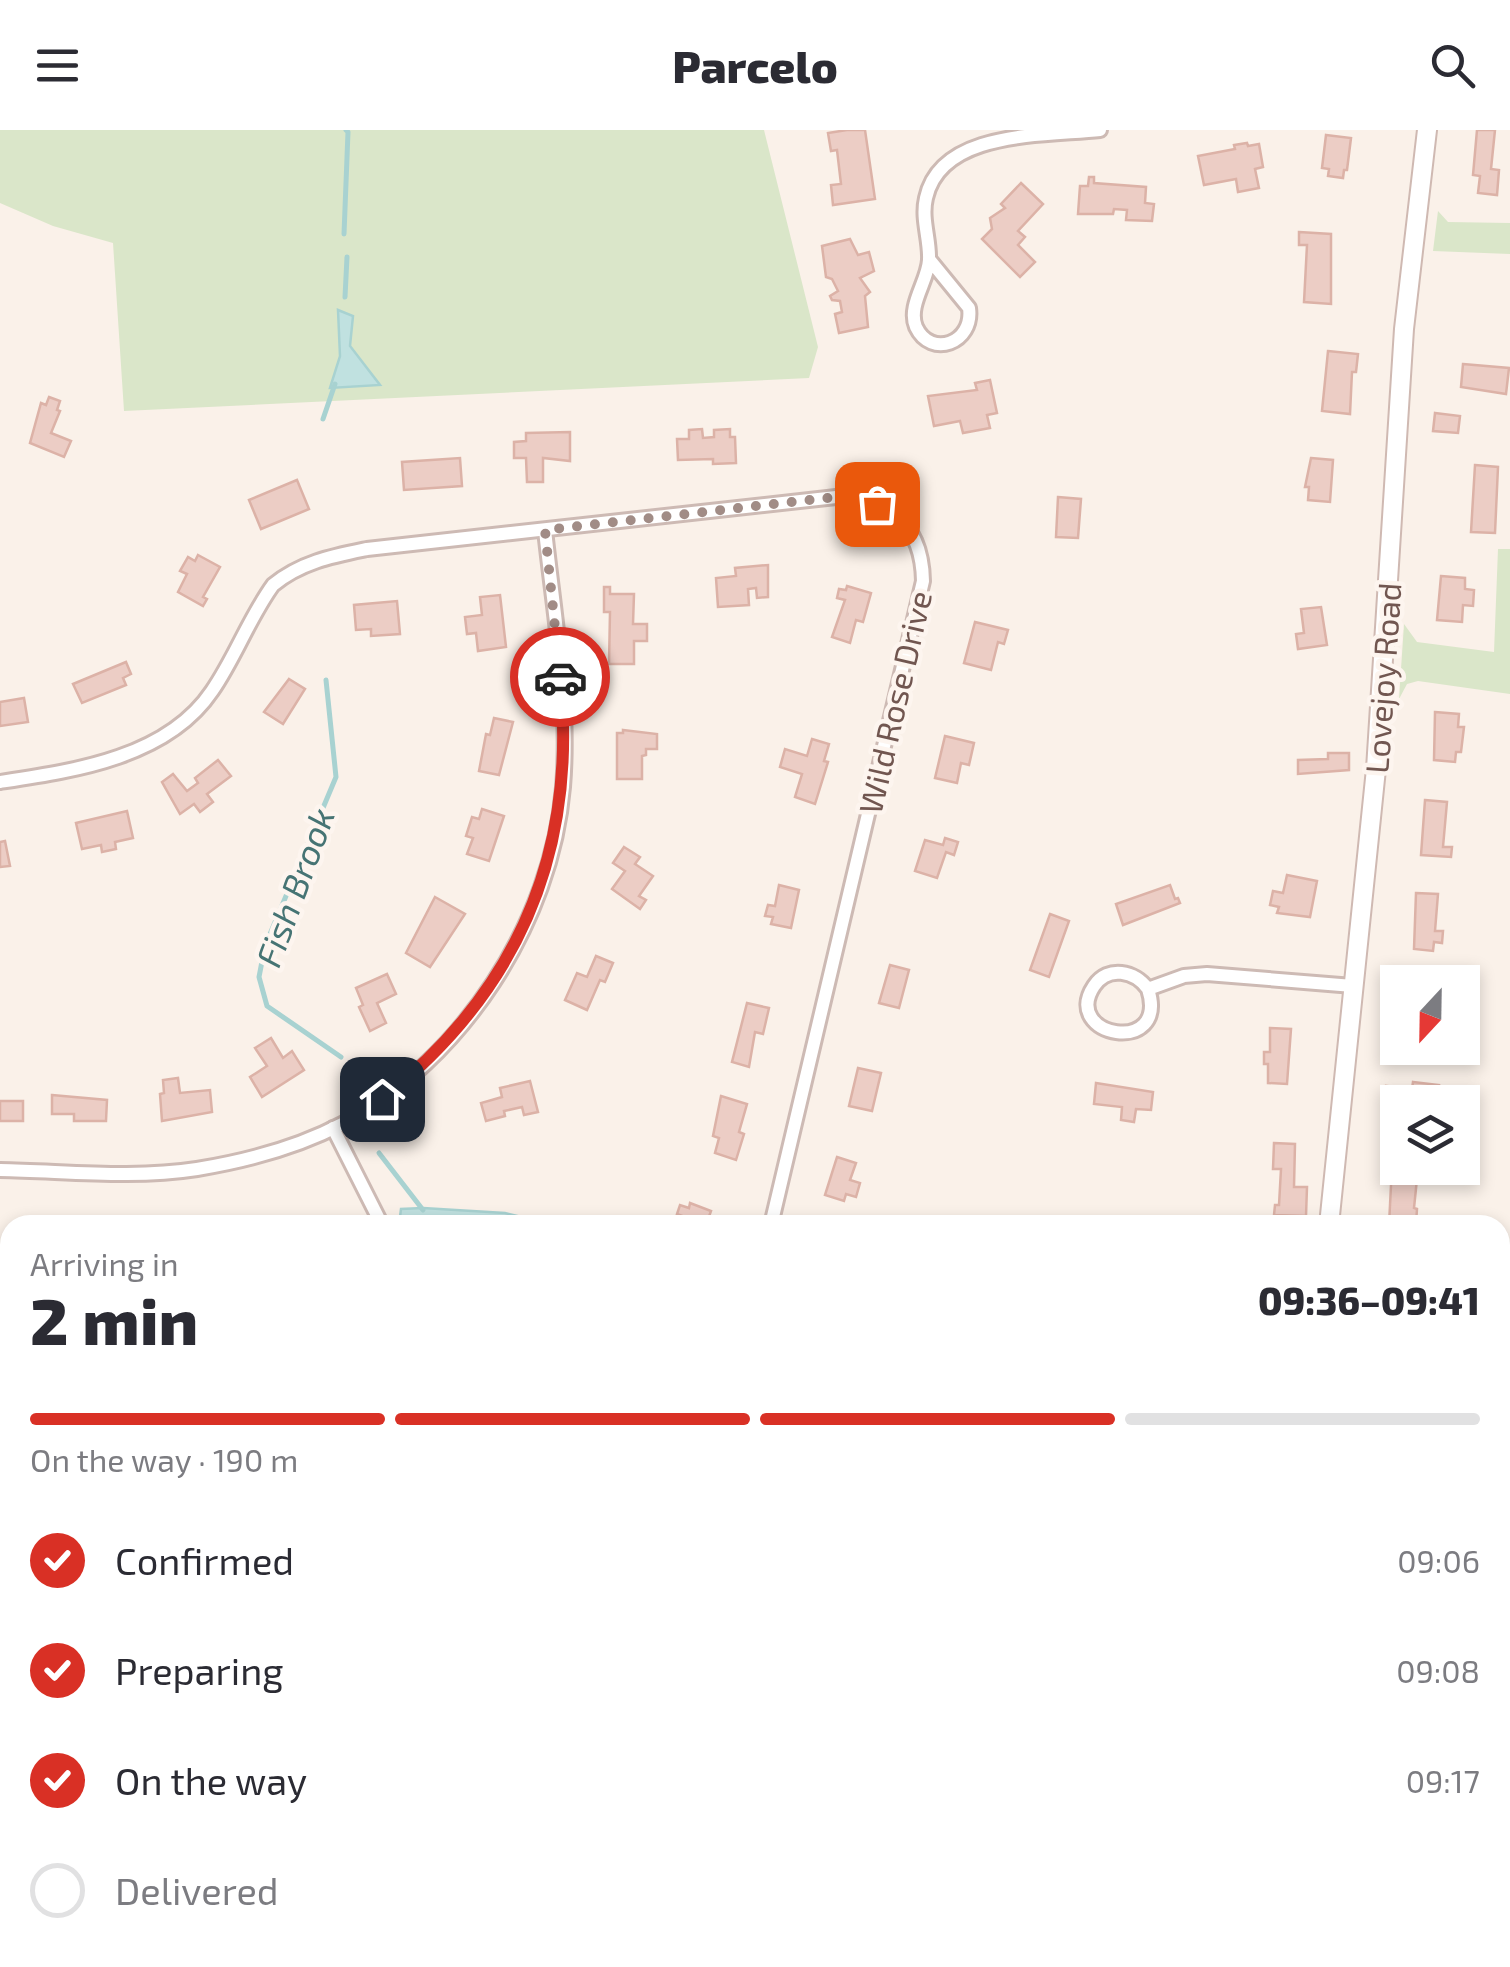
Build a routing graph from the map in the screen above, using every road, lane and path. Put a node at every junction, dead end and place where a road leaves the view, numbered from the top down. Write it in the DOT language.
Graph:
graph roads {
  1 [pos="1100,130"];
  2 [pos="1428,130"];
  3 [pos="929,259"];
  4 [pos="545,530"];
  5 [pos="0,782"];
  6 [pos="1354,986"];
  7 [pos="1148,989"];
  8 [pos="333,1128"];
  9 [pos="0,1170"];
  10 [pos="377,1215"];
  11 [pos="772,1215"];
  12 [pos="1330,1215"];
  1 -- 3 [label="street"];
  2 -- 6 [label="main road, Lovejoy Road"];
  3 -- 3 [label="street"];
  4 -- 5 [label="street, Wild Rose Drive"];
  4 -- 8 [label="street"];
  4 -- 11 [label="street, Wild Rose Drive"];
  6 -- 7 [label="street"];
  6 -- 12 [label="main road, Lovejoy Road"];
  7 -- 7 [label="street"];
  8 -- 9 [label="street"];
  8 -- 10 [label="street"];
}
